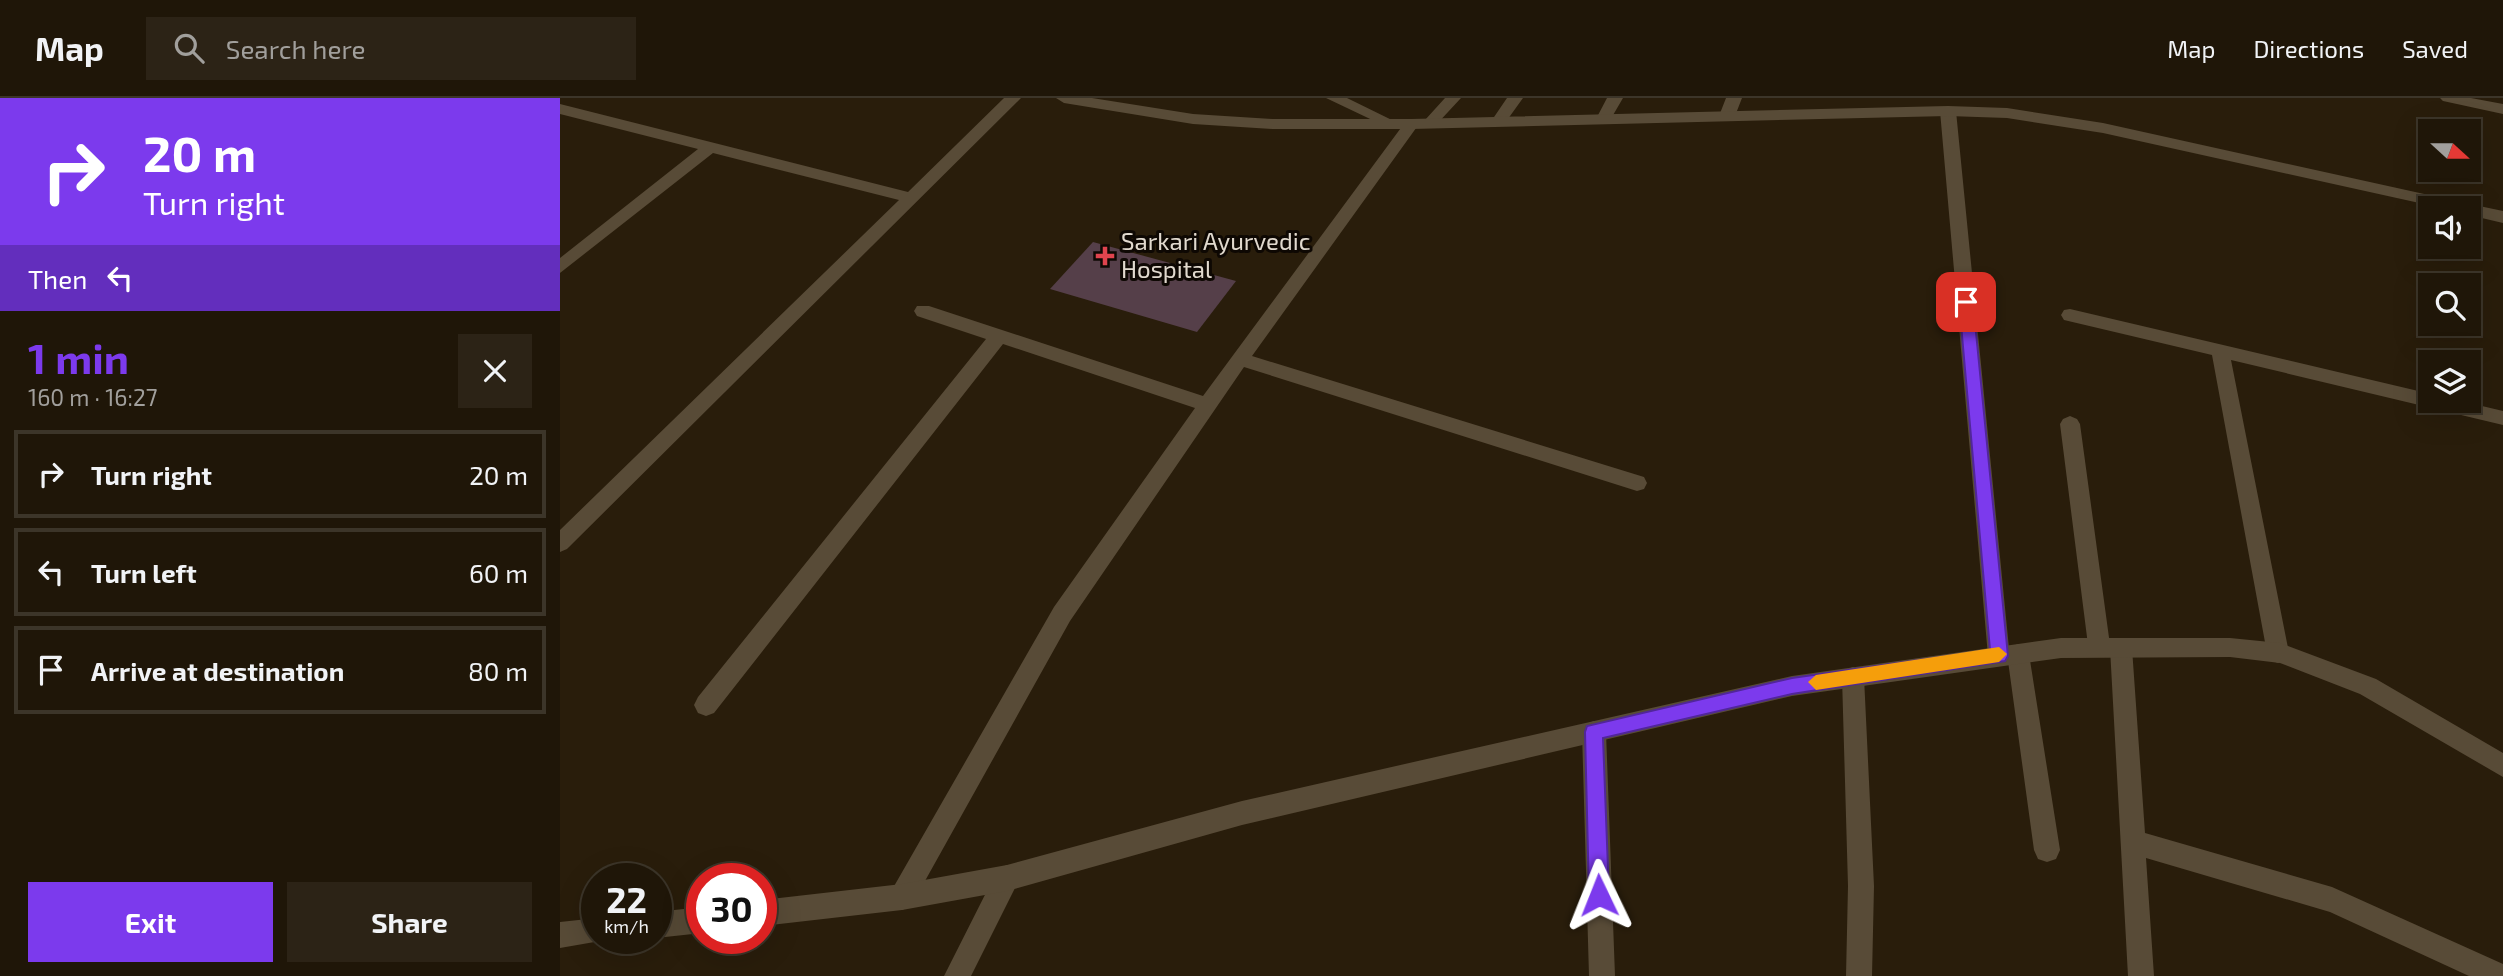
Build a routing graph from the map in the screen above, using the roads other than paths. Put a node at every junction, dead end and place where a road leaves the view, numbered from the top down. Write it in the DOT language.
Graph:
graph roads {
  1 [pos="1013,98"];
  2 [pos="1063,98"];
  3 [pos="1334,98"];
  4 [pos="1453,98"];
  5 [pos="1516,98"];
  6 [pos="1615,98"];
  7 [pos="1734,98"];
  8 [pos="2448,98"];
  9 [pos="560,109"];
  10 [pos="2503,109"];
  11 [pos="1948,111"];
  12 [pos="1727,116"];
  13 [pos="1604,119"];
  14 [pos="1500,120"];
  15 [pos="1411,123"];
  16 [pos="710,146"];
  17 [pos="911,198"];
  18 [pos="2418,198"];
  19 [pos="2481,212"];
  20 [pos="2503,216"];
  21 [pos="560,267"];
  22 [pos="923,311"];
  23 [pos="2070,315"];
  24 [pos="999,336"];
  25 [pos="2220,351"];
  26 [pos="1239,359"];
  27 [pos="1207,405"];
  28 [pos="2503,418"];
  29 [pos="2070,424"];
  30 [pos="1637,484"];
  31 [pos="560,544"];
  32 [pos="2110,647"];
  33 [pos="2278,653"];
  34 [pos="2009,655"];
  35 [pos="1853,677"];
  36 [pos="706,705"];
  37 [pos="1594,732"];
  38 [pos="2503,766"];
  39 [pos="2133,842"];
  40 [pos="2047,850"];
  41 [pos="1007,878"];
  42 [pos="902,897"];
  43 [pos="777,911"];
  44 [pos="581,933"];
  45 [pos="560,935"];
  46 [pos="957,976"];
  47 [pos="1602,976"];
  48 [pos="1859,976"];
  49 [pos="2141,976"];
  50 [pos="2499,976"];
  1 -- 17 [label="street"];
  2 -- 15 [label="street"];
  3 -- 15 [label="street"];
  4 -- 15 [label="street"];
  5 -- 14 [label="street"];
  6 -- 13 [label="street"];
  7 -- 12 [label="street"];
  8 -- 10 [label="street"];
  9 -- 16 [label="street"];
  11 -- 12 [label="street"];
  11 -- 18 [label="street"];
  11 -- 34 [label="street"];
  12 -- 13 [label="street"];
  13 -- 14 [label="street"];
  14 -- 15 [label="street"];
  15 -- 26 [label="street"];
  16 -- 17 [label="street"];
  16 -- 21 [label="street"];
  17 -- 31 [label="street"];
  19 -- 20 [label="street"];
  22 -- 24 [label="street"];
  23 -- 25 [label="street"];
  24 -- 27 [label="street"];
  24 -- 36 [label="street"];
  25 -- 28 [label="street"];
  25 -- 33 [label="street"];
  26 -- 27 [label="street"];
  26 -- 30 [label="street"];
  27 -- 42 [label="street"];
  29 -- 32 [label="street"];
  32 -- 33 [label="street"];
  32 -- 34 [label="street"];
  32 -- 39 [label="street"];
  33 -- 38 [label="street"];
  34 -- 35 [label="street"];
  34 -- 40 [label="street"];
  35 -- 37 [label="street"];
  35 -- 48 [label="street"];
  37 -- 41 [label="street"];
  37 -- 47 [label="street"];
  39 -- 49 [label="street"];
  39 -- 50 [label="street"];
  41 -- 42 [label="street"];
  41 -- 46 [label="street"];
  42 -- 43 [label="street"];
  44 -- 45 [label="street"];
}
